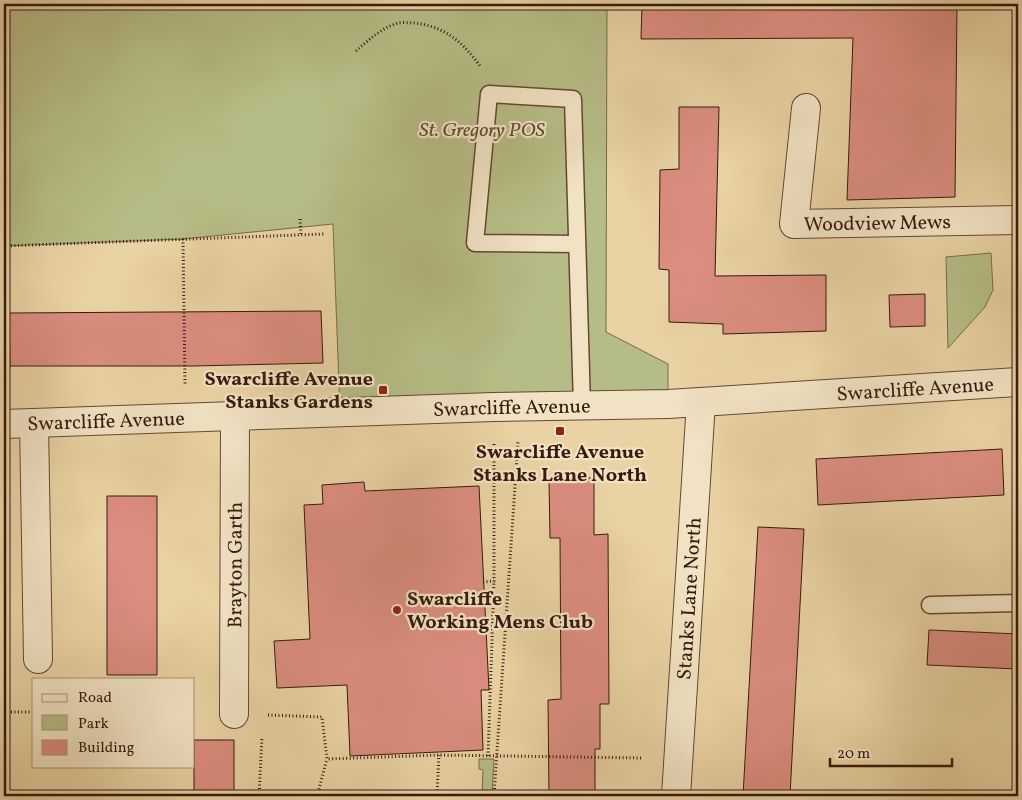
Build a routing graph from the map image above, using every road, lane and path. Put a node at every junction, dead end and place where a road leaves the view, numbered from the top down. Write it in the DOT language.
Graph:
graph roads {
  1 [pos="356,51"];
  2 [pos="489,94"];
  3 [pos="806,108"];
  4 [pos="300,219"];
  5 [pos="1018,220"];
  6 [pos="324,234"];
  7 [pos="301,235"];
  8 [pos="183,239"];
  9 [pos="577,244"];
  10 [pos="4,246"];
  11 [pos="1018,382"];
  12 [pos="701,402"];
  13 [pos="582,406"];
  14 [pos="507,407"];
  15 [pos="235,417"];
  16 [pos="186,419"];
  17 [pos="34,423"];
  18 [pos="4,424"];
  19 [pos="494,581"];
  20 [pos="483,582"];
  21 [pos="1018,603"];
  22 [pos="930,605"];
  23 [pos="38,659"];
  24 [pos="4,712"];
  25 [pos="32,712"];
  26 [pos="234,714"];
  27 [pos="263,714"];
  28 [pos="439,755"];
  29 [pos="488,756"];
  30 [pos="496,756"];
  31 [pos="678,758"];
  32 [pos="327,759"];
  33 [pos="437,794"];
  34 [pos="259,796"];
  35 [pos="318,796"];
  36 [pos="494,796"];
  37 [pos="676,796"];
  1 -- 2 [label="path"];
  2 -- 9 [label="lane"];
  2 -- 9 [label="lane"];
  3 -- 5 [label="street, Woodview Mews"];
  4 -- 7 [label="path"];
  6 -- 7 [label="path"];
  7 -- 8 [label="path"];
  8 -- 10 [label="path"];
  8 -- 16 [label="path"];
  9 -- 13 [label="lane"];
  11 -- 12 [label="street, Swarcliffe Avenue"];
  12 -- 13 [label="street, Swarcliffe Avenue"];
  12 -- 31 [label="street, Stanks Lane North"];
  13 -- 14 [label="street, Swarcliffe Avenue"];
  14 -- 15 [label="street, Swarcliffe Avenue"];
  14 -- 19 [label="path"];
  14 -- 30 [label="path"];
  15 -- 16 [label="street, Swarcliffe Avenue"];
  15 -- 26 [label="street, Brayton Garth"];
  16 -- 17 [label="street, Swarcliffe Avenue"];
  17 -- 18 [label="street, Swarcliffe Avenue"];
  17 -- 23 [label="street"];
  19 -- 20 [label="path"];
  19 -- 29 [label="path"];
  21 -- 22 [label="lane"];
  24 -- 25 [label="path"];
  26 -- 27 [label="path"];
  27 -- 32 [label="path"];
  27 -- 34 [label="path"];
  28 -- 29 [label="path"];
  28 -- 32 [label="path"];
  28 -- 33 [label="path"];
  29 -- 30 [label="path"];
  30 -- 31 [label="path"];
  30 -- 36 [label="path"];
  31 -- 37 [label="street, Stanks Lane North"];
  32 -- 35 [label="path"];
}
